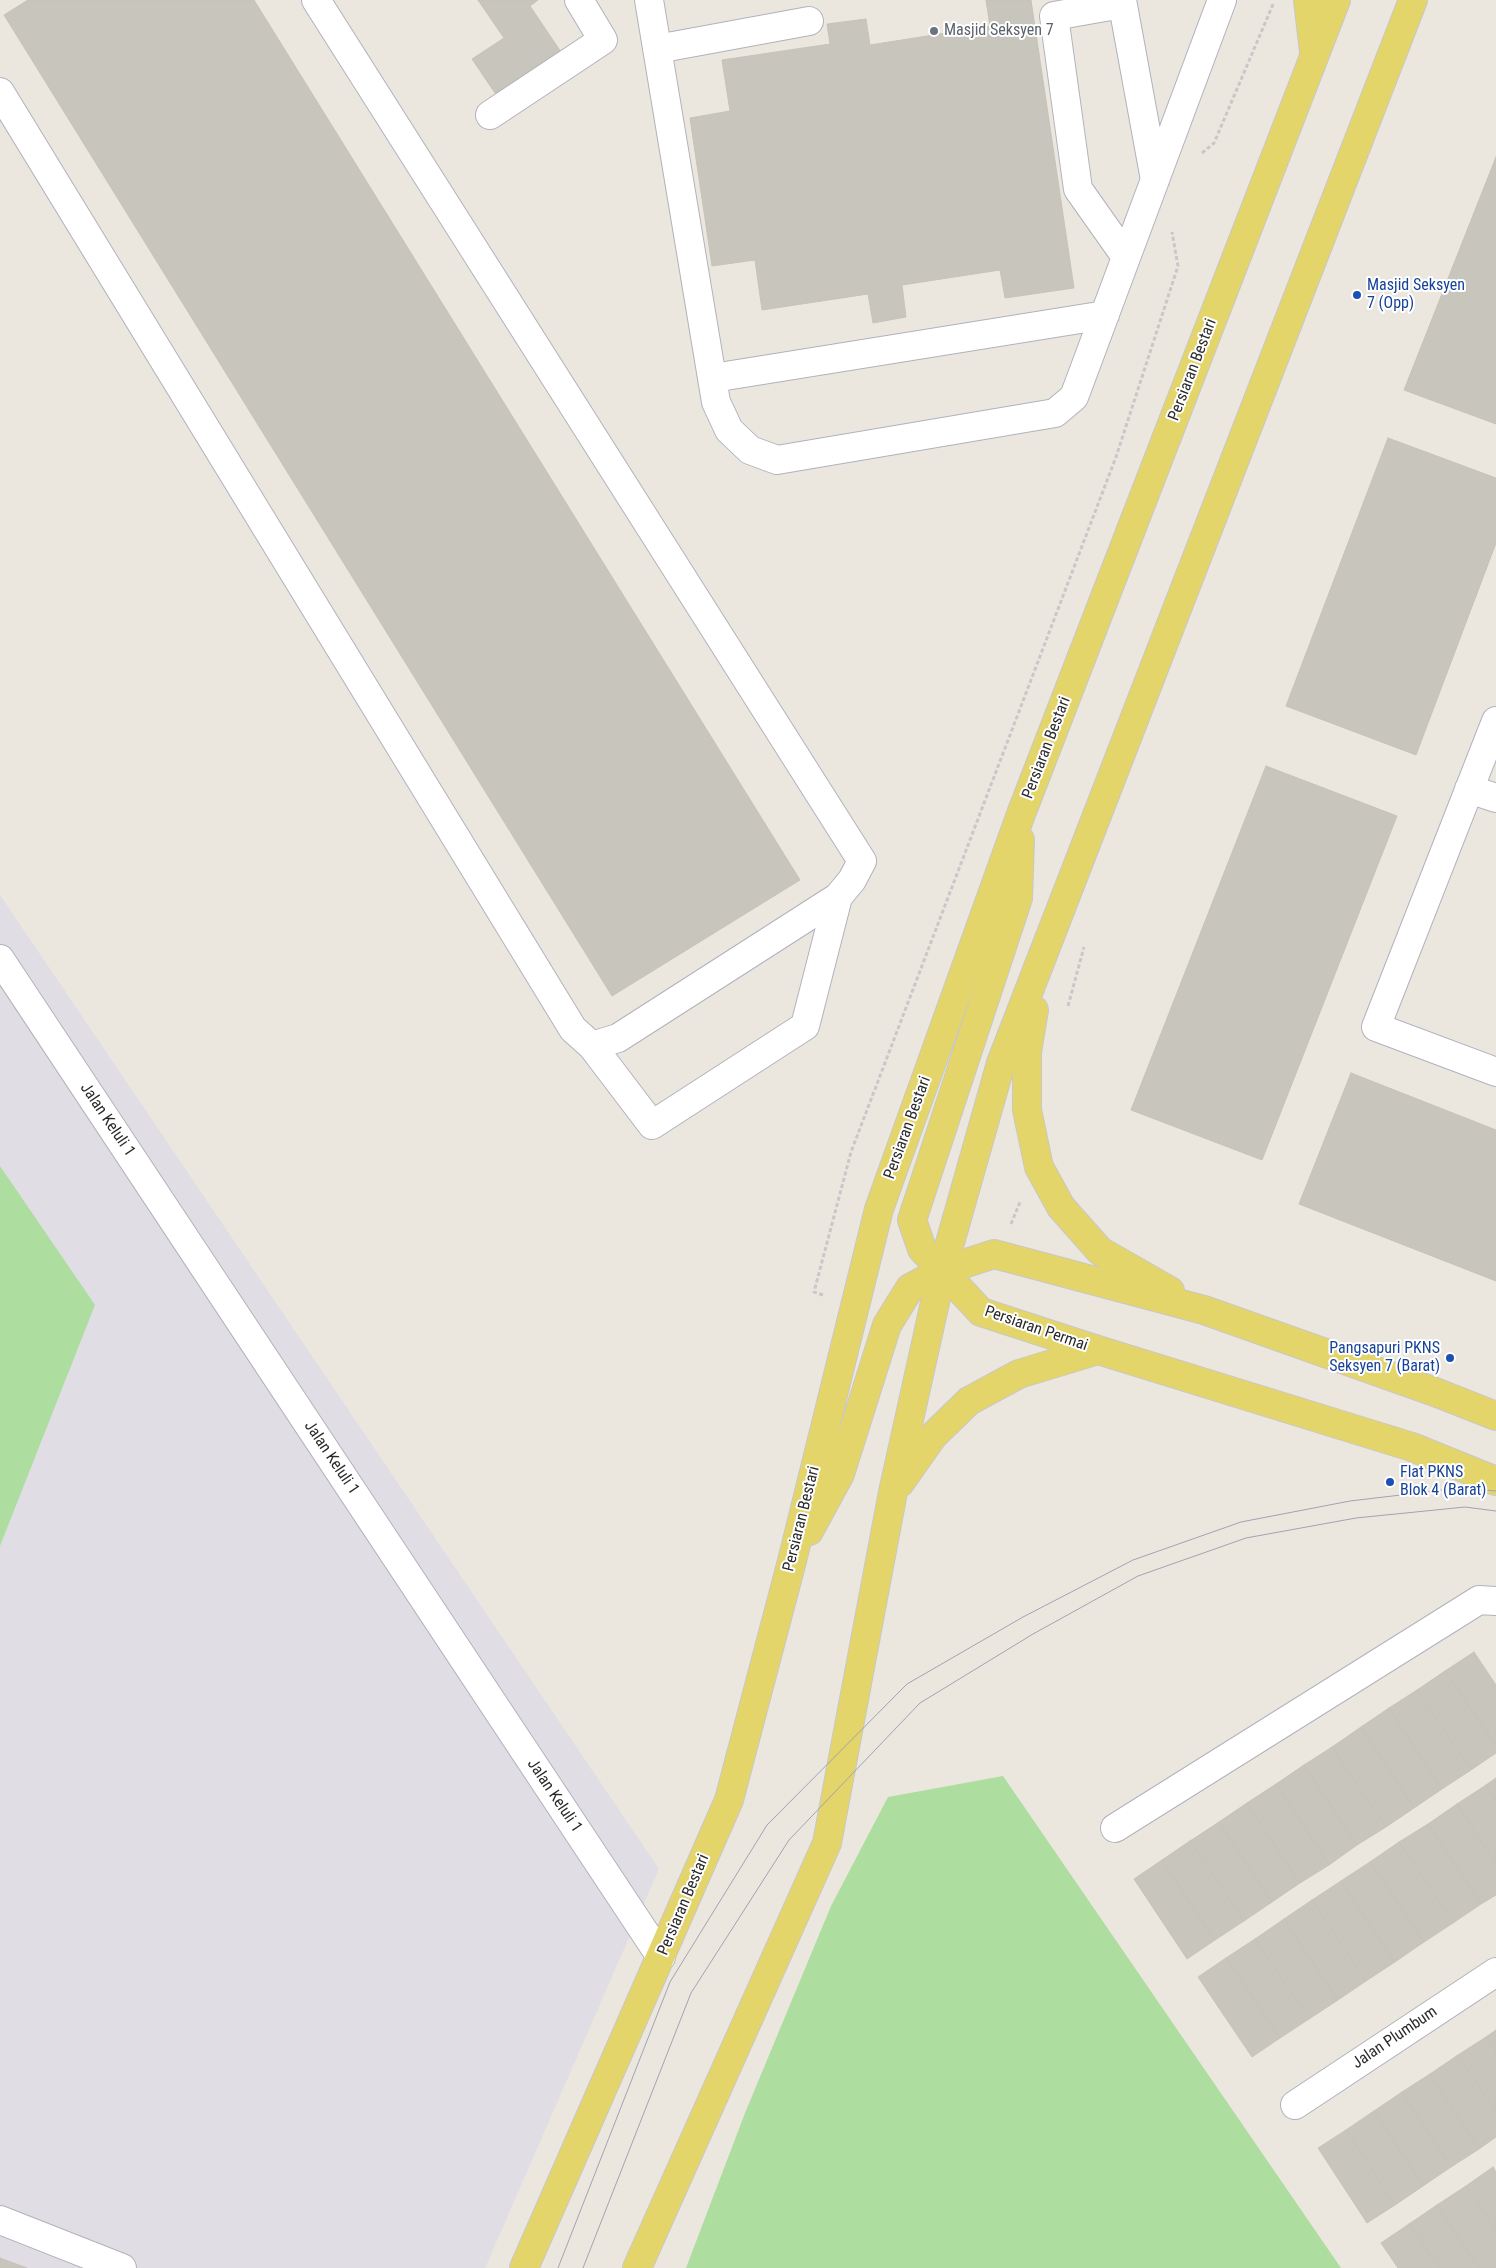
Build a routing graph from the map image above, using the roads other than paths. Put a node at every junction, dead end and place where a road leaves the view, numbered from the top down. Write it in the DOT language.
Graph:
graph roads {
  1 [pos="316,0"];
  2 [pos="579,0"];
  3 [pos="649,0"];
  4 [pos="1222,0"];
  5 [pos="1308,0"];
  6 [pos="1336,0"];
  7 [pos="1413,0"];
  8 [pos="1122,2"];
  9 [pos="809,20"];
  10 [pos="657,49"];
  11 [pos="1315,56"];
  12 [pos="0,92"];
  13 [pos="490,115"];
  14 [pos="1155,180"];
  15 [pos="1126,257"];
  16 [pos="1105,315"];
  17 [pos="713,378"];
  18 [pos="1496,721"];
  19 [pos="1469,789"];
  20 [pos="1496,798"];
  21 [pos="1021,814"];
  22 [pos="838,897"];
  23 [pos="1045,950"];
  24 [pos="0,959"];
  25 [pos="592,1046"];
  26 [pos="1496,1072"];
  27 [pos="942,1271"];
  28 [pos="1204,1310"];
  29 [pos="1098,1350"];
  30 [pos="1496,1416"];
  31 [pos="1496,1481"];
  32 [pos="893,1492"];
  33 [pos="792,1561"];
  34 [pos="1496,1601"];
  35 [pos="1115,1828"];
  36 [pos="661,1957"];
  37 [pos="1496,1972"];
  38 [pos="1295,2105"];
  39 [pos="0,2220"];
  40 [pos="122,2268"];
  41 [pos="524,2268"];
  42 [pos="637,2268"];
  1 -- 22 [label="street"];
  2 -- 13 [label="street"];
  3 -- 10 [label="street"];
  4 -- 14 [label="street"];
  5 -- 11 [label="main road"];
  6 -- 11 [label="main road, Persiaran Bestari"];
  7 -- 23 [label="main road"];
  8 -- 14 [label="street"];
  8 -- 15 [label="street"];
  9 -- 10 [label="street"];
  10 -- 17 [label="street"];
  11 -- 21 [label="main road, Persiaran Bestari"];
  12 -- 25 [label="street"];
  14 -- 15 [label="street"];
  15 -- 16 [label="street"];
  16 -- 17 [label="street"];
  16 -- 17 [label="street"];
  18 -- 19 [label="street"];
  19 -- 20 [label="street"];
  19 -- 26 [label="street"];
  21 -- 27 [label="main road, Persiaran Permai"];
  21 -- 33 [label="main road, Persiaran Bestari"];
  22 -- 25 [label="street"];
  22 -- 25 [label="street"];
  23 -- 27 [label="main road"];
  23 -- 28 [label="main road"];
  24 -- 36 [label="street, Jalan Keluli 1"];
  27 -- 28 [label="main road"];
  27 -- 29 [label="main road, Persiaran Permai"];
  27 -- 32 [label="main road"];
  27 -- 33 [label="main road"];
  28 -- 30 [label="main road"];
  29 -- 31 [label="main road, Persiaran Permai"];
  29 -- 32 [label="main road"];
  32 -- 42 [label="main road"];
  33 -- 36 [label="main road, Persiaran Bestari"];
  34 -- 35 [label="street"];
  36 -- 41 [label="main road, Persiaran Bestari"];
  37 -- 38 [label="street, Jalan Plumbum"];
  39 -- 40 [label="street"];
}
